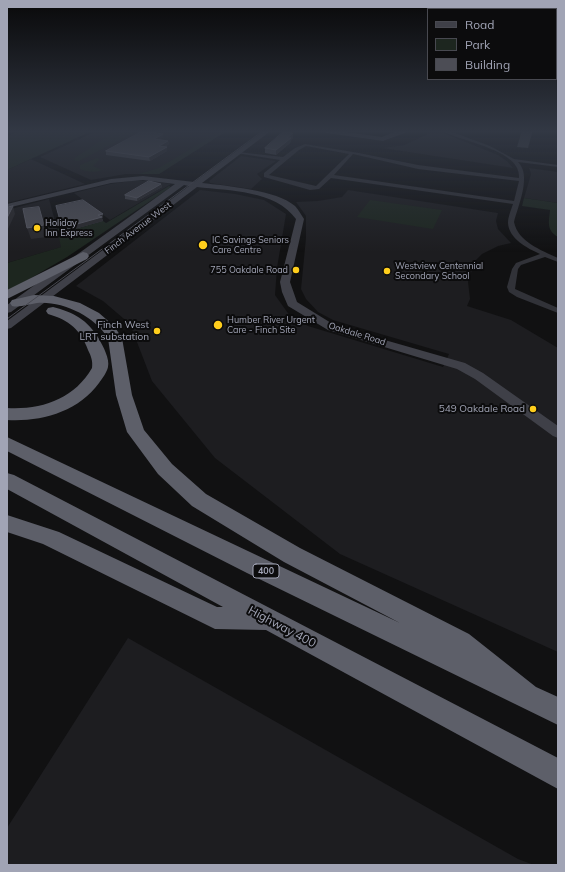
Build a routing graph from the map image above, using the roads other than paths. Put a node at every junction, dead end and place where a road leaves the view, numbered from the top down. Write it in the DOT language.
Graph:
graph roads {
  1 [pos="209,171"];
  2 [pos="272,171"];
  3 [pos="335,171"];
  4 [pos="447,171"];
  5 [pos="522,171"];
  6 [pos="330,176"];
  7 [pos="521,180"];
  8 [pos="190,182"];
  9 [pos="515,203"];
  10 [pos="7,206"];
  11 [pos="546,254"];
  12 [pos="83,256"];
  13 [pos="558,260"];
  14 [pos="10,303"];
  15 [pos="39,303"];
  16 [pos="558,311"];
  17 [pos="7,326"];
  18 [pos="7,414"];
  19 [pos="558,432"];
  20 [pos="7,443"];
  21 [pos="7,480"];
  22 [pos="7,523"];
  23 [pos="269,621"];
  24 [pos="526,695"];
  25 [pos="558,711"];
  26 [pos="558,774"];
  1 -- 8 [label="street, Finch Avenue West"];
  2 -- 6 [label="street"];
  3 -- 6 [label="street"];
  4 -- 7 [label="street"];
  5 -- 7 [label="street"];
  6 -- 9 [label="street"];
  7 -- 9 [label="street"];
  8 -- 10 [label="street, Oakdale Road"];
  8 -- 12 [label="street, Finch Avenue West"];
  8 -- 15 [label="street, Finch Avenue West"];
  8 -- 19 [label="street, Oakdale Road"];
  9 -- 11 [label="street"];
  11 -- 13 [label="street"];
  11 -- 16 [label="street"];
  12 -- 14 [label="highway"];
  14 -- 15 [label="highway"];
  15 -- 17 [label="street, Finch Avenue West"];
  15 -- 18 [label="highway"];
  15 -- 24 [label="highway"];
  20 -- 24 [label="highway, 400"];
  21 -- 23 [label="highway, Highway 400"];
  22 -- 23 [label="highway"];
  23 -- 26 [label="highway, Highway 400"];
  24 -- 25 [label="highway, 400"];
}
